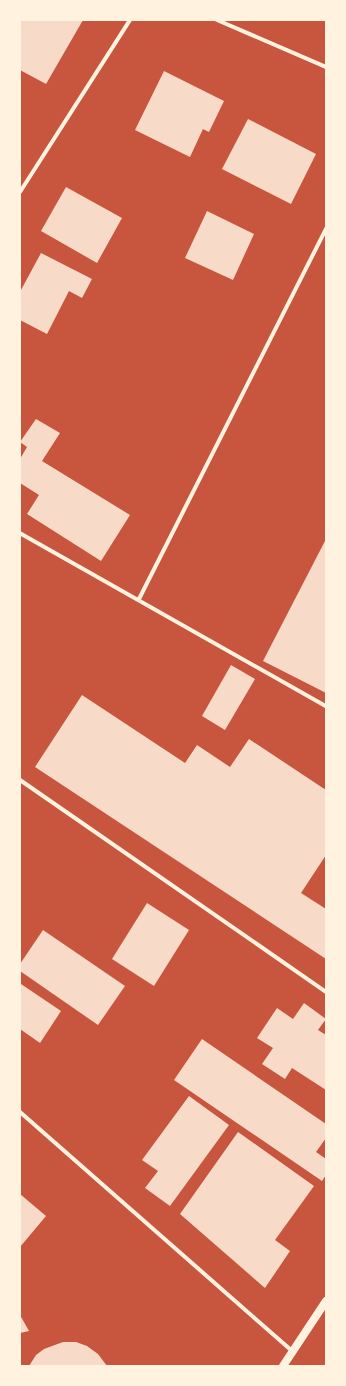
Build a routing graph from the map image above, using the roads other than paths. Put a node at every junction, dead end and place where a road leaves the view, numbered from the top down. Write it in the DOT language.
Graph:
graph roads {
  1 [pos="130,20"];
  2 [pos="217,20"];
  3 [pos="326,67"];
  4 [pos="20,192"];
  5 [pos="326,228"];
  6 [pos="20,533"];
  7 [pos="139,599"];
  8 [pos="326,706"];
  9 [pos="20,780"];
  10 [pos="326,992"];
  11 [pos="20,1112"];
  12 [pos="326,1301"];
  13 [pos="293,1352"];
  14 [pos="282,1366"];
  1 -- 4 [label="street"];
  2 -- 3 [label="street"];
  5 -- 7 [label="street"];
  6 -- 7 [label="street"];
  7 -- 8 [label="street"];
  9 -- 10 [label="street"];
  11 -- 13 [label="street"];
  12 -- 13 [label="main road"];
  13 -- 14 [label="main road"];
}
